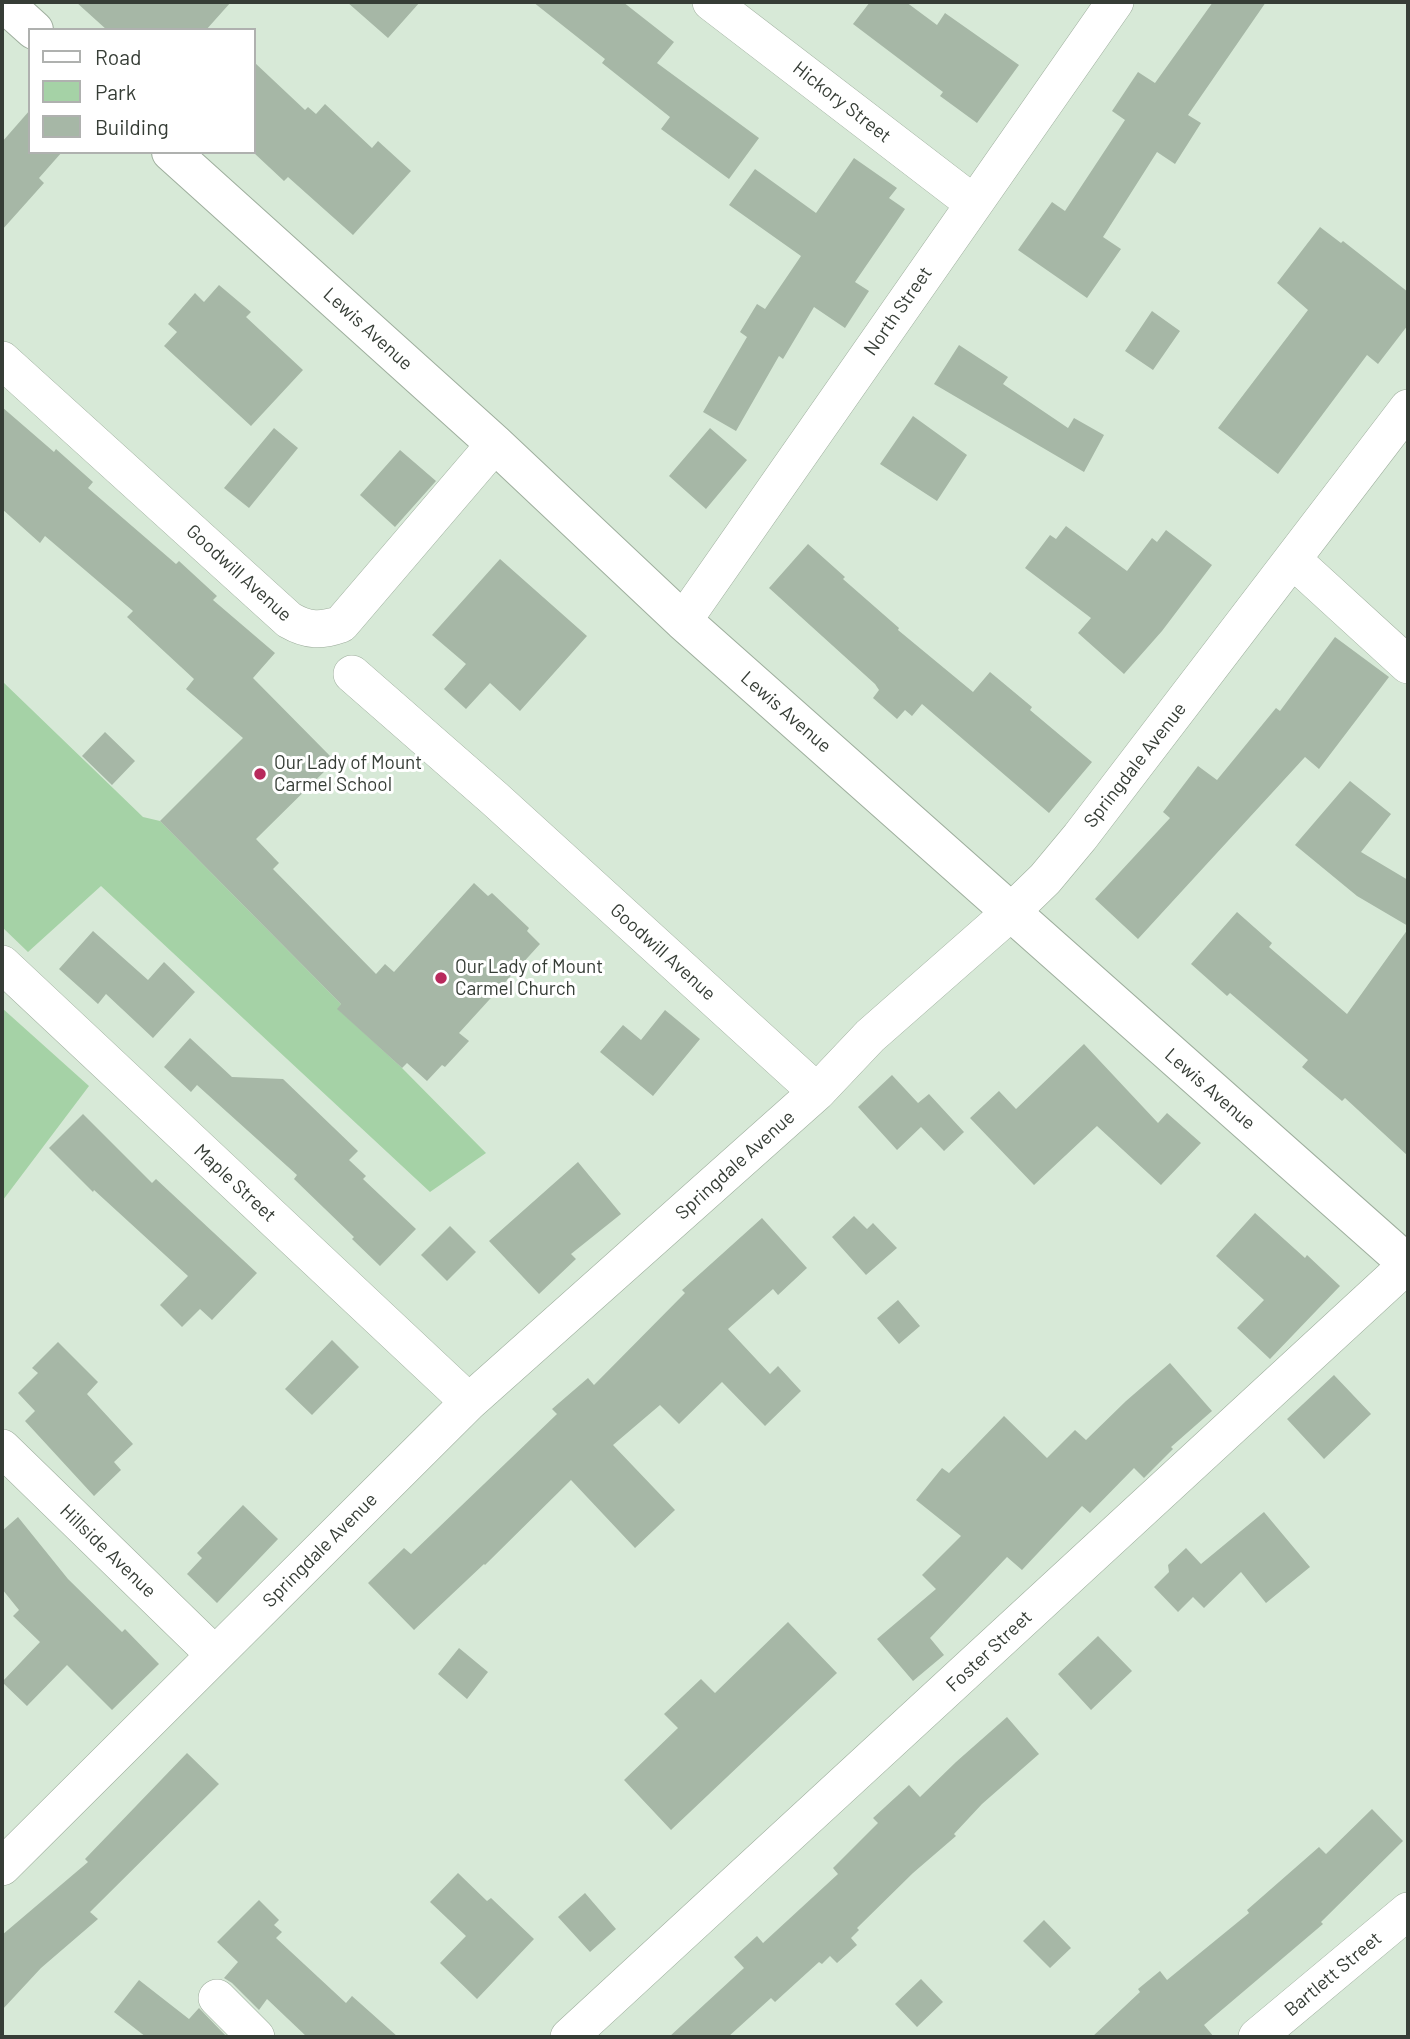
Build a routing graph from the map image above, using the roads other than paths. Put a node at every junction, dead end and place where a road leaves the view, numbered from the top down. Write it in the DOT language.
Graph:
graph roads {
  1 [pos="3,2"];
  2 [pos="711,2"];
  3 [pos="1115,2"];
  4 [pos="32,28"];
  5 [pos="173,154"];
  6 [pos="973,203"];
  7 [pos="2,360"];
  8 [pos="1408,408"];
  9 [pos="495,444"];
  10 [pos="1293,560"];
  11 [pos="683,621"];
  12 [pos="1408,665"];
  13 [pos="352,674"];
  14 [pos="1010,913"];
  15 [pos="2,964"];
  16 [pos="817,1092"];
  17 [pos="1408,1264"];
  18 [pos="469,1402"];
  19 [pos="2,1448"];
  20 [pos="214,1654"];
  21 [pos="2,1867"];
  22 [pos="1408,1912"];
  23 [pos="216,1998"];
  24 [pos="256,2037"];
  25 [pos="569,2037"];
  26 [pos="1257,2037"];
  1 -- 4 [label="main road"];
  2 -- 6 [label="street, Hickory Street"];
  3 -- 6 [label="street, North Street"];
  5 -- 9 [label="main road, Lewis Avenue"];
  6 -- 11 [label="street, North Street"];
  7 -- 9 [label="street, Goodwill Avenue"];
  8 -- 10 [label="street, Springdale Avenue"];
  9 -- 11 [label="main road, Lewis Avenue"];
  10 -- 12 [label="street"];
  10 -- 14 [label="street, Springdale Avenue"];
  11 -- 14 [label="main road, Lewis Avenue"];
  13 -- 16 [label="street, Goodwill Avenue"];
  14 -- 16 [label="street, Springdale Avenue"];
  14 -- 17 [label="main road, Lewis Avenue"];
  15 -- 18 [label="street, Maple Street"];
  16 -- 18 [label="street, Springdale Avenue"];
  17 -- 25 [label="street, Foster Street"];
  18 -- 20 [label="street, Springdale Avenue"];
  19 -- 20 [label="street, Hillside Avenue"];
  20 -- 21 [label="street, Springdale Avenue"];
  22 -- 26 [label="street, Bartlett Street"];
  23 -- 24 [label="street"];
}
